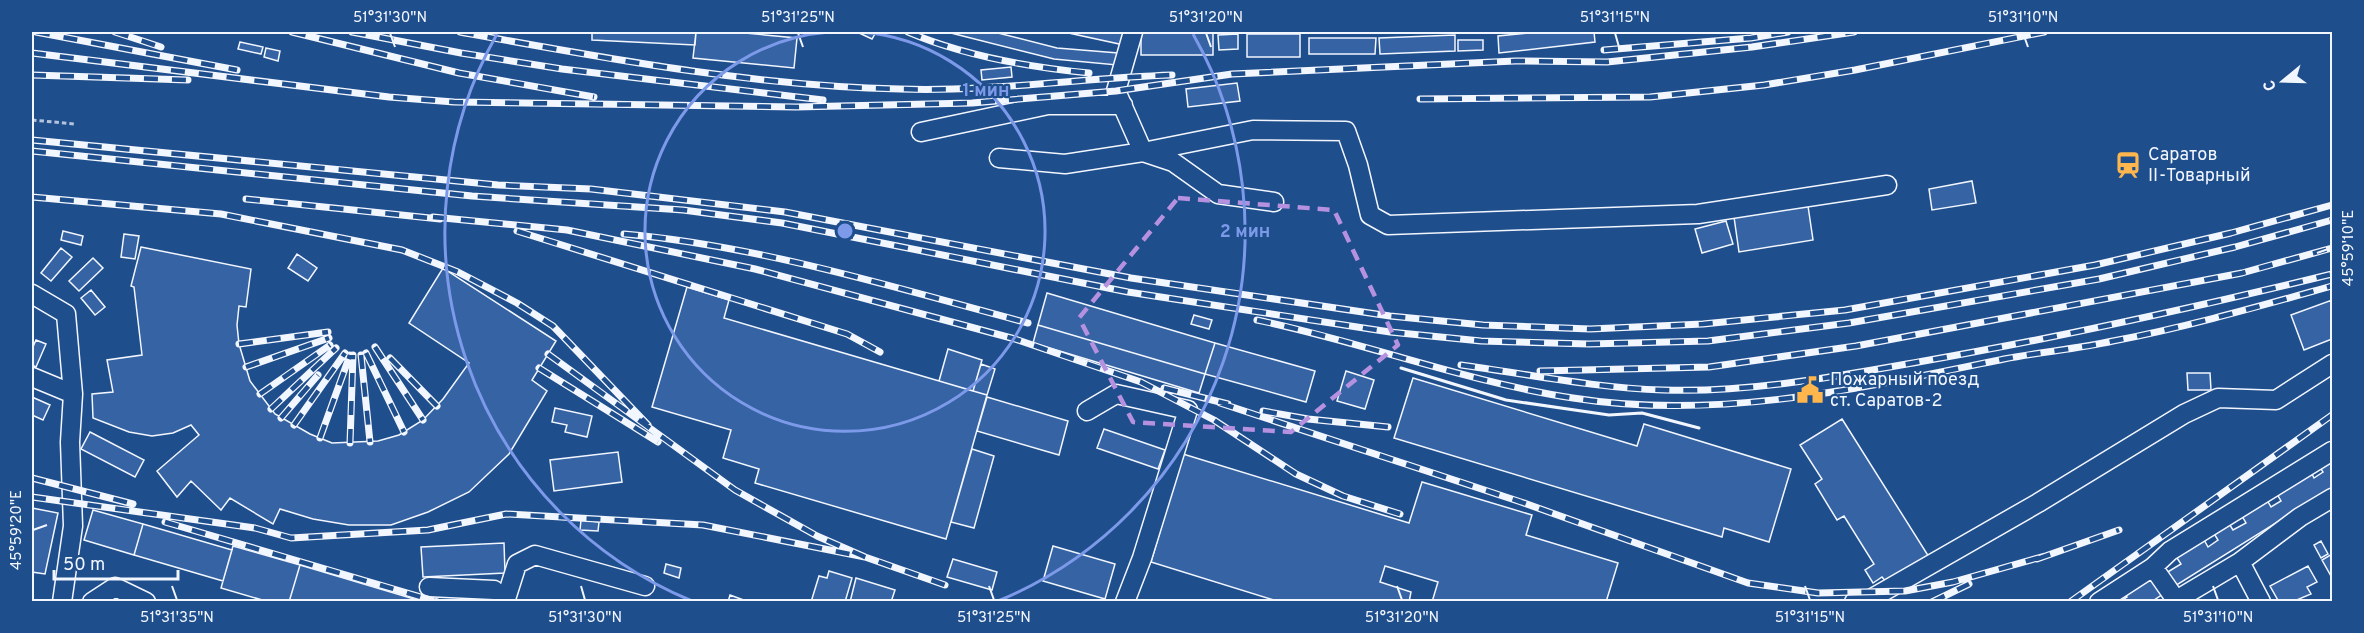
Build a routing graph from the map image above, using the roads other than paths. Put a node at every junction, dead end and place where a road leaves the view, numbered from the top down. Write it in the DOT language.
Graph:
graph roads {
  1 [pos="1133,32"];
  2 [pos="1123,105"];
  3 [pos="921,132"];
  4 [pos="1143,152"];
  5 [pos="999,158"];
  6 [pos="1887,185"];
  7 [pos="1275,202"];
  8 [pos="32,294"];
  9 [pos="2332,364"];
  10 [pos="32,377"];
  11 [pos="73,394"];
  12 [pos="1087,411"];
  13 [pos="2332,451"];
  14 [pos="2332,498"];
  15 [pos="2240,562"];
  16 [pos="2153,567"];
  17 [pos="645,586"];
  18 [pos="429,587"];
  19 [pos="1867,601"];
  20 [pos="2175,601"];
  21 [pos="62,602"];
  22 [pos="92,602"];
  23 [pos="146,602"];
  24 [pos="504,602"];
  25 [pos="1125,602"];
  26 [pos="1854,602"];
  27 [pos="2099,602"];
  28 [pos="2261,602"];
  1 -- 2 [label="street"];
  2 -- 3 [label="street"];
  2 -- 4 [label="street"];
  4 -- 5 [label="street"];
  4 -- 6 [label="street"];
  4 -- 7 [label="street"];
  8 -- 11 [label="street"];
  9 -- 19 [label="street"];
  10 -- 11 [label="street"];
  11 -- 21 [label="street"];
  12 -- 25 [label="street"];
  13 -- 16 [label="street"];
  14 -- 15 [label="street"];
  15 -- 20 [label="street"];
  15 -- 28 [label="street"];
  16 -- 20 [label="street"];
  16 -- 27 [label="street"];
  17 -- 24 [label="street"];
  18 -- 24 [label="street"];
  19 -- 26 [label="street"];
  22 -- 23 [label="street"];
}
